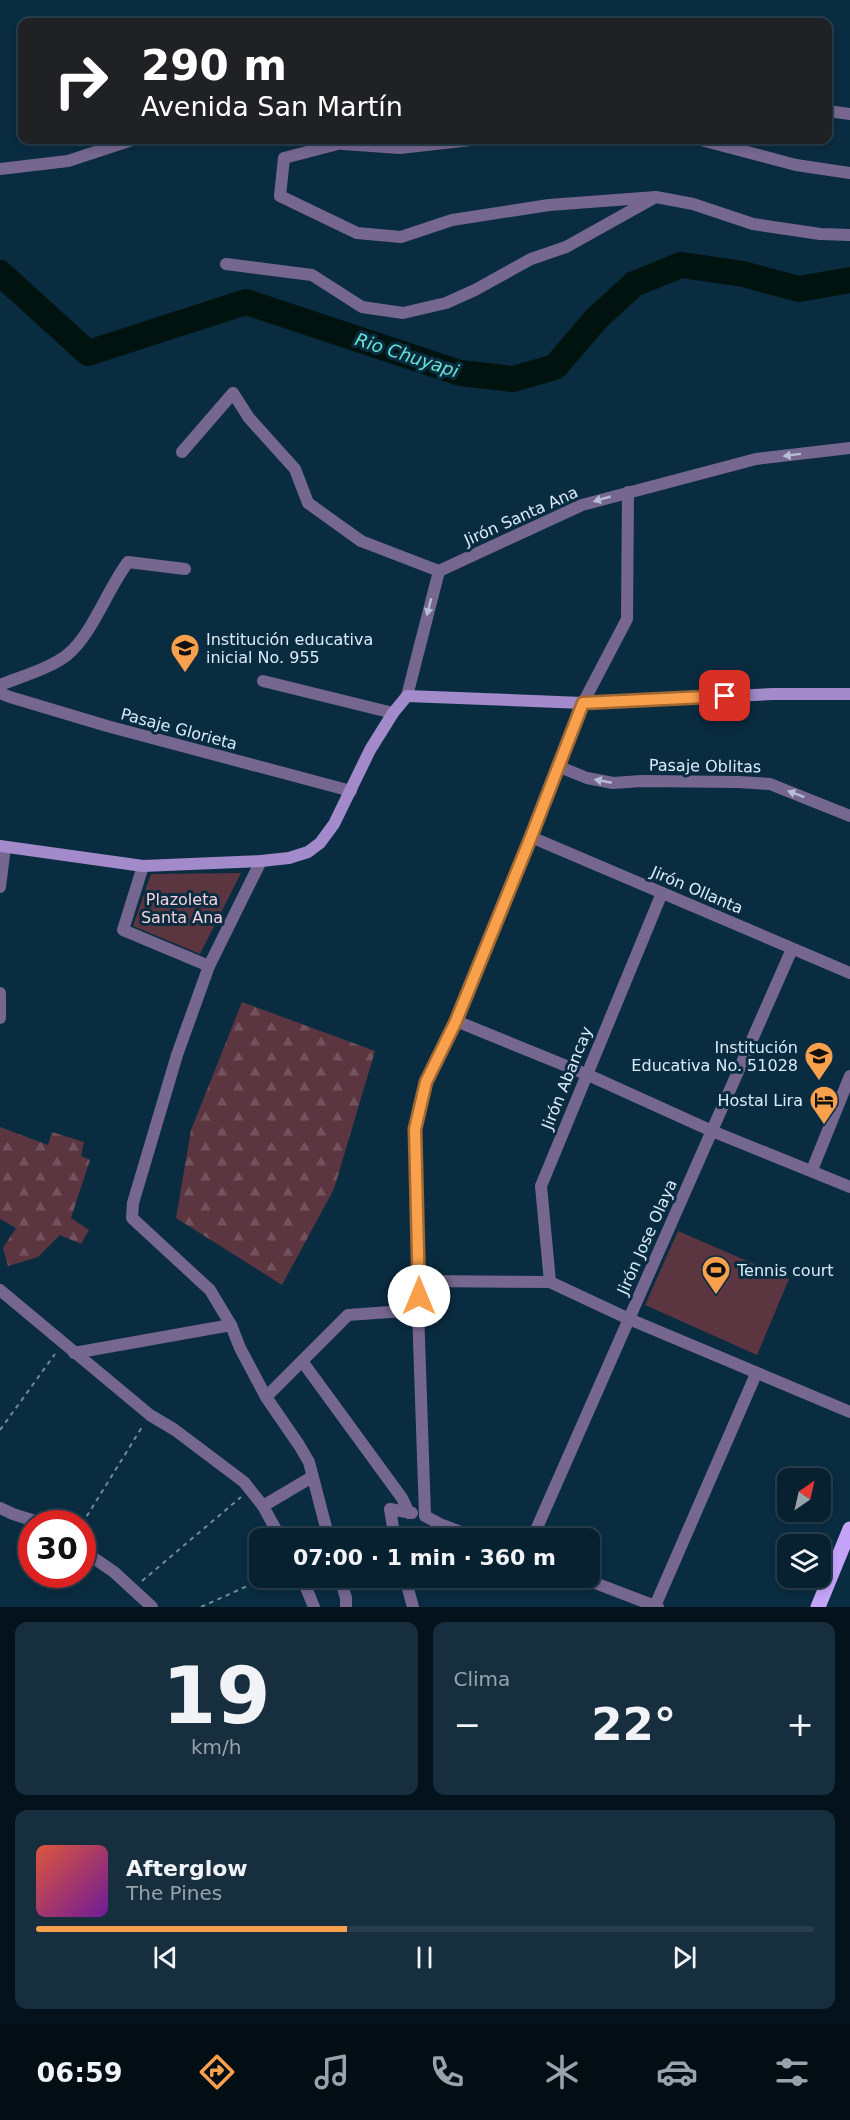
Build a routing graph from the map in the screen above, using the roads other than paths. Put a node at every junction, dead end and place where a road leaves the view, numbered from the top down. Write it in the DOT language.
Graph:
graph roads {
  1 [pos="832,112"];
  2 [pos="850,114"];
  3 [pos="119,144"];
  4 [pos="340,144"];
  5 [pos="365,144"];
  6 [pos="436,144"];
  7 [pos="716,144"];
  8 [pos="0,169"];
  9 [pos="850,173"];
  10 [pos="656,198"];
  11 [pos="850,235"];
  12 [pos="226,264"];
  13 [pos="850,448"];
  14 [pos="182,452"];
  15 [pos="628,492"];
  16 [pos="185,569"];
  17 [pos="439,571"];
  18 [pos="263,681"];
  19 [pos="0,685"];
  20 [pos="0,693"];
  21 [pos="850,694"];
  22 [pos="406,696"];
  23 [pos="583,703"];
  24 [pos="393,713"];
  25 [pos="557,766"];
  26 [pos="351,791"];
  27 [pos="850,816"];
  28 [pos="531,837"];
  29 [pos="3,847"];
  30 [pos="261,861"];
  31 [pos="143,866"];
  32 [pos="0,887"];
  33 [pos="662,893"];
  34 [pos="792,949"];
  35 [pos="209,966"];
  36 [pos="850,973"];
  37 [pos="0,993"];
  38 [pos="0,1018"];
  39 [pos="456,1021"];
  40 [pos="586,1074"];
  41 [pos="850,1076"];
  42 [pos="712,1131"];
  43 [pos="812,1170"];
  44 [pos="850,1187"];
  45 [pos="419,1281"];
  46 [pos="549,1282"];
  47 [pos="0,1290"];
  48 [pos="418,1310"];
  49 [pos="629,1319"];
  50 [pos="231,1325"];
  51 [pos="74,1353"];
  52 [pos="302,1361"];
  53 [pos="756,1374"];
  54 [pos="266,1397"];
  55 [pos="850,1412"];
  56 [pos="312,1478"];
  57 [pos="263,1506"];
  58 [pos="0,1508"];
  59 [pos="409,1513"];
  60 [pos="18,1516"];
  61 [pos="425,1516"];
  62 [pos="275,1528"];
  63 [pos="326,1528"];
  64 [pos="393,1528"];
  65 [pos="450,1528"];
  66 [pos="537,1528"];
  67 [pos="850,1529"];
  68 [pos="96,1560"];
  69 [pos="600,1585"];
  70 [pos="306,1588"];
  71 [pos="343,1588"];
  72 [pos="408,1588"];
  73 [pos="656,1606"];
  74 [pos="152,1607"];
  75 [pos="314,1607"];
  76 [pos="346,1607"];
  77 [pos="413,1607"];
  78 [pos="818,1607"];
  1 -- 2 [label="street"];
  3 -- 8 [label="street"];
  4 -- 10 [label="street"];
  5 -- 6 [label="street"];
  7 -- 9 [label="street"];
  10 -- 11 [label="street"];
  10 -- 12 [label="street"];
  13 -- 15 [label="street, Jirón Santa Ana, one-way"];
  14 -- 17 [label="street"];
  15 -- 17 [label="street, Jirón Santa Ana, one-way"];
  15 -- 23 [label="street"];
  16 -- 19 [label="street"];
  17 -- 22 [label="street, one-way"];
  18 -- 24 [label="street"];
  20 -- 26 [label="street, Pasaje Glorieta"];
  21 -- 23 [label="main road"];
  22 -- 23 [label="main road"];
  22 -- 24 [label="main road"];
  23 -- 25 [label="street"];
  24 -- 26 [label="main road"];
  27 -- 25 [label="street, Pasaje Oblitas, one-way"];
  25 -- 28 [label="street"];
  26 -- 30 [label="main road"];
  28 -- 33 [label="street, Jirón Ollanta"];
  28 -- 39 [label="street"];
  29 -- 31 [label="main road"];
  29 -- 32 [label="street"];
  30 -- 31 [label="main road"];
  30 -- 35 [label="street"];
  31 -- 35 [label="street"];
  33 -- 34 [label="street, Jirón Ollanta"];
  33 -- 40 [label="street, Jirón Abancay"];
  34 -- 36 [label="street, Jirón Ollanta"];
  34 -- 42 [label="street, Jirón Jose Olaya"];
  35 -- 50 [label="street"];
  37 -- 38 [label="street"];
  39 -- 40 [label="street"];
  39 -- 45 [label="street"];
  40 -- 42 [label="street"];
  40 -- 46 [label="street, Jirón Abancay"];
  41 -- 43 [label="street"];
  42 -- 43 [label="street"];
  42 -- 49 [label="street, Jirón Jose Olaya"];
  43 -- 44 [label="street"];
  45 -- 46 [label="street"];
  45 -- 48 [label="street"];
  46 -- 49 [label="street"];
  47 -- 51 [label="street"];
  48 -- 52 [label="street"];
  48 -- 61 [label="street"];
  49 -- 53 [label="street"];
  49 -- 66 [label="street, Jirón Jose Olaya"];
  50 -- 51 [label="street"];
  50 -- 54 [label="street"];
  51 -- 57 [label="street"];
  52 -- 54 [label="street"];
  52 -- 59 [label="street"];
  53 -- 55 [label="street"];
  53 -- 73 [label="street"];
  54 -- 56 [label="street"];
  56 -- 57 [label="street"];
  56 -- 63 [label="street"];
  57 -- 62 [label="street"];
  58 -- 60 [label="street"];
  59 -- 61 [label="street"];
  59 -- 64 [label="street"];
  61 -- 65 [label="street"];
  67 -- 78 [label="main road"];
  68 -- 74 [label="street"];
  69 -- 73 [label="street"];
  70 -- 75 [label="street"];
  71 -- 76 [label="street"];
  72 -- 77 [label="street"];
}
